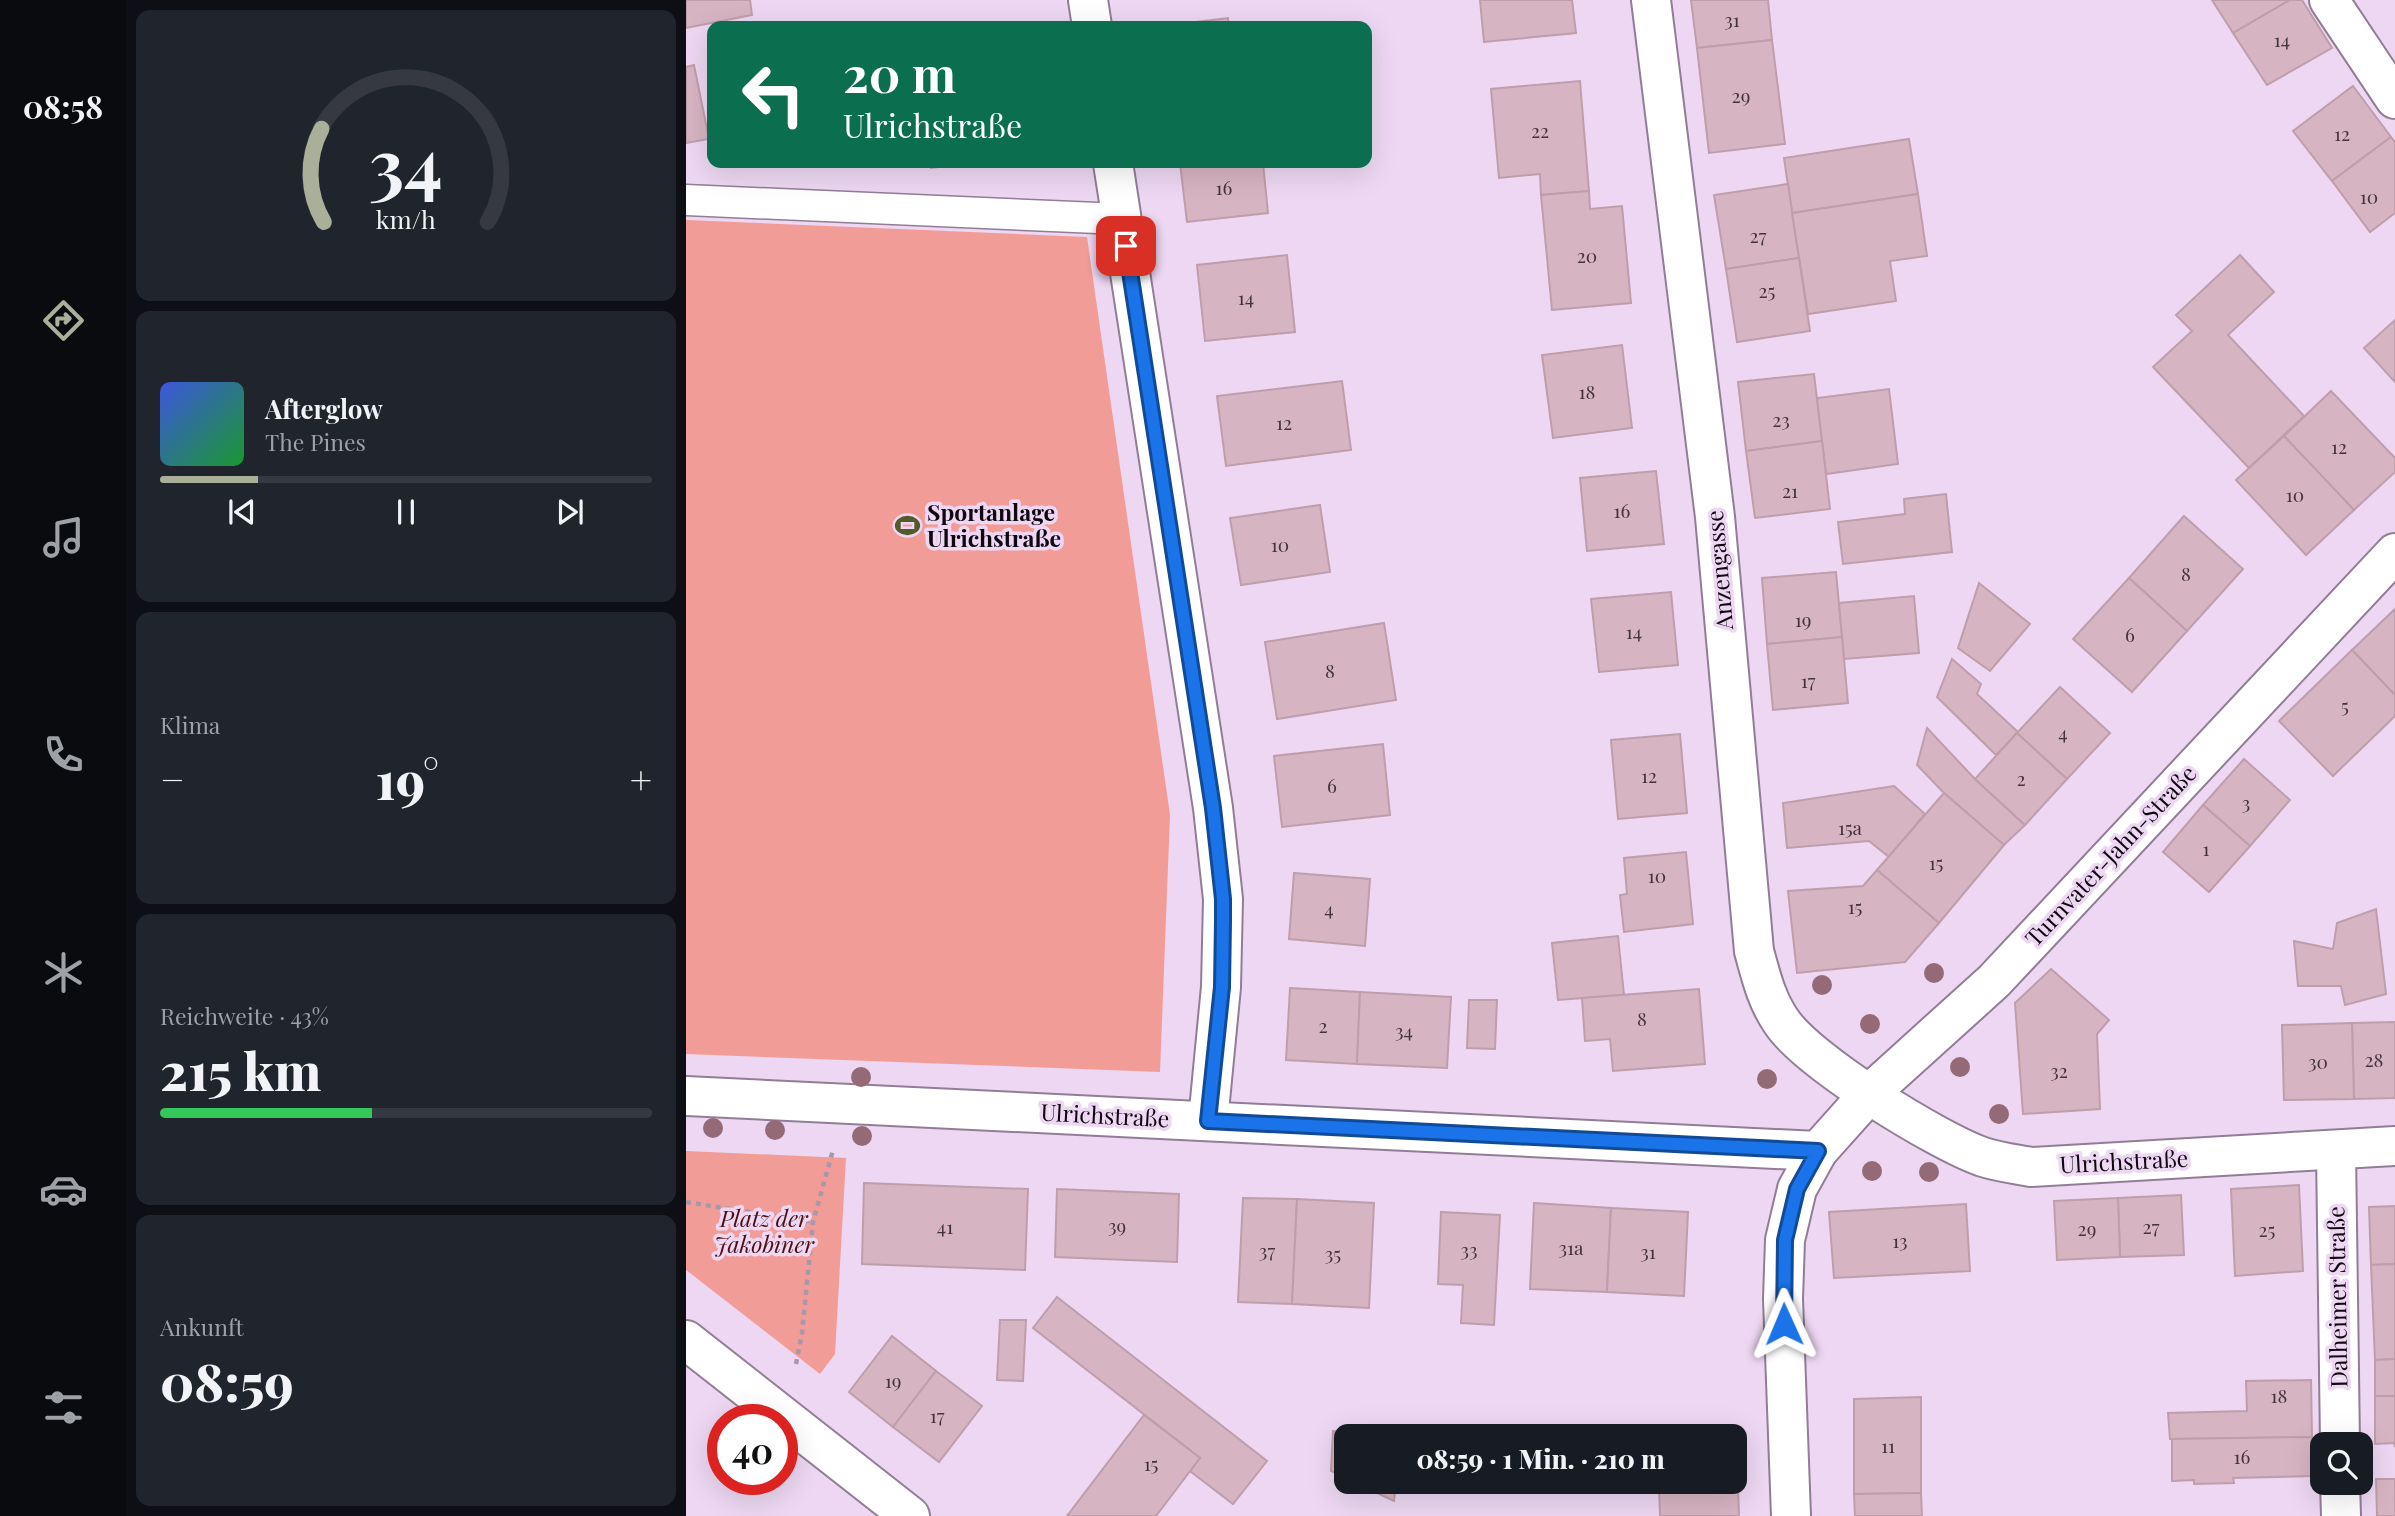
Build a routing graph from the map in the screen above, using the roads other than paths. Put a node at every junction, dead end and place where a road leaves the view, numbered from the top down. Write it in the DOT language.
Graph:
graph roads {
  1 [pos="1088,0"];
  2 [pos="1651,0"];
  3 [pos="2329,0"];
  4 [pos="1091,21"];
  5 [pos="2395,99"];
  6 [pos="1114,168"];
  7 [pos="686,200"];
  8 [pos="1121,219"];
  9 [pos="2395,553"];
  10 [pos="1869,1094"];
  11 [pos="686,1096"];
  12 [pos="1208,1121"];
  13 [pos="2395,1146"];
  14 [pos="1818,1151"];
  15 [pos="2336,1151"];
  16 [pos="686,1340"];
  17 [pos="2340,1432"];
  18 [pos="2340,1495"];
  19 [pos="910,1516"];
  20 [pos="1791,1516"];
  21 [pos="2341,1516"];
  1 -- 4 [label="street"];
  2 -- 10 [label="street, Anzengasse"];
  3 -- 5 [label="street"];
  6 -- 8 [label="street"];
  7 -- 8 [label="lane"];
  8 -- 12 [label="street"];
  9 -- 10 [label="street, Turnvater-Jahn-Straße"];
  10 -- 14 [label="street, Turnvater-Jahn-Straße"];
  10 -- 15 [label="street, Ulrichstraße"];
  11 -- 12 [label="street, Ulrichstraße"];
  12 -- 14 [label="street, Ulrichstraße"];
  13 -- 15 [label="street, Ulrichstraße"];
  14 -- 20 [label="street"];
  15 -- 17 [label="street, Dalheimer Straße"];
  16 -- 19 [label="street"];
  18 -- 21 [label="street"];
}
